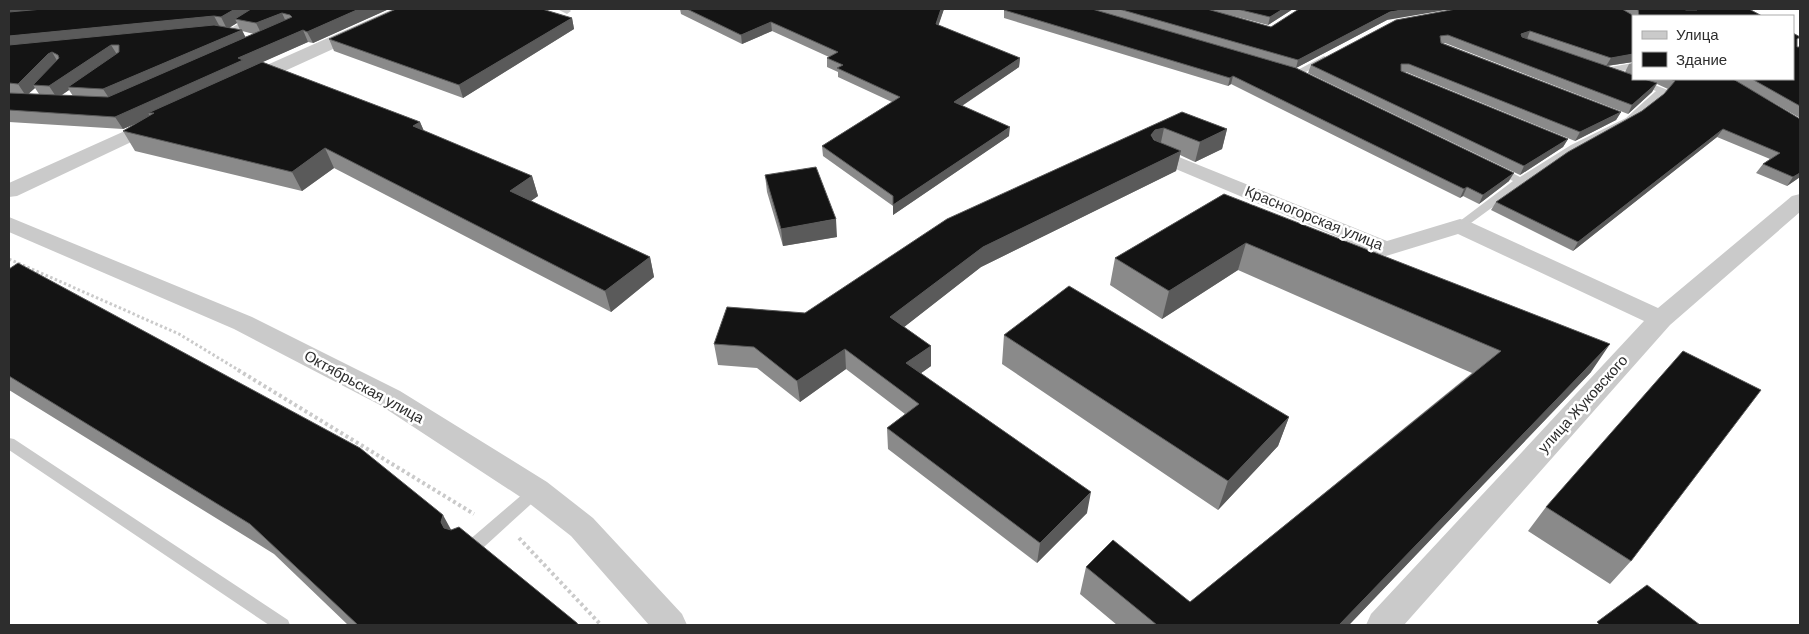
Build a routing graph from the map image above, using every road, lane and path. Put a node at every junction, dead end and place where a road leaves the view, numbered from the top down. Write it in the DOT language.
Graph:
graph roads {
  1 [pos="267,9"];
  2 [pos="406,9"];
  3 [pos="245,37"];
  4 [pos="1331,55"];
  5 [pos="1632,66"];
  6 [pos="1297,73"];
  7 [pos="1632,80"];
  8 [pos="1633,80"];
  9 [pos="1651,80"];
  10 [pos="235,87"];
  11 [pos="1663,90"];
  12 [pos="171,116"];
  13 [pos="1160,155"];
  14 [pos="1484,163"];
  15 [pos="1520,181"];
  16 [pos="9,191"];
  17 [pos="1800,202"];
  18 [pos="1460,226"];
  19 [pos="11,227"];
  20 [pos="9,259"];
  21 [pos="1661,319"];
  22 [pos="9,443"];
  23 [pos="536,491"];
  24 [pos="497,526"];
  25 [pos="467,552"];
  26 [pos="282,625"];
  27 [pos="601,625"];
  28 [pos="670,625"];
  29 [pos="1383,625"];
  1 -- 3 [label="lane"];
  2 -- 10 [label="street"];
  4 -- 6 [label="lane"];
  5 -- 7 [label="lane"];
  8 -- 11 [label="lane"];
  9 -- 11 [label="lane"];
  11 -- 15 [label="lane"];
  12 -- 16 [label="street"];
  13 -- 18 [label="street, Красногорская улица"];
  14 -- 15 [label="lane"];
  15 -- 18 [label="lane"];
  17 -- 21 [label="street, улица Жуковского"];
  18 -- 21 [label="street"];
  19 -- 23 [label="street, Октябрьская улица"];
  20 -- 24 [label="path"];
  21 -- 29 [label="street, улица Жуковского"];
  22 -- 26 [label="lane"];
  23 -- 24 [label="lane"];
  23 -- 28 [label="street, Октябрьская улица"];
  24 -- 25 [label="lane"];
  24 -- 27 [label="path"];
}
